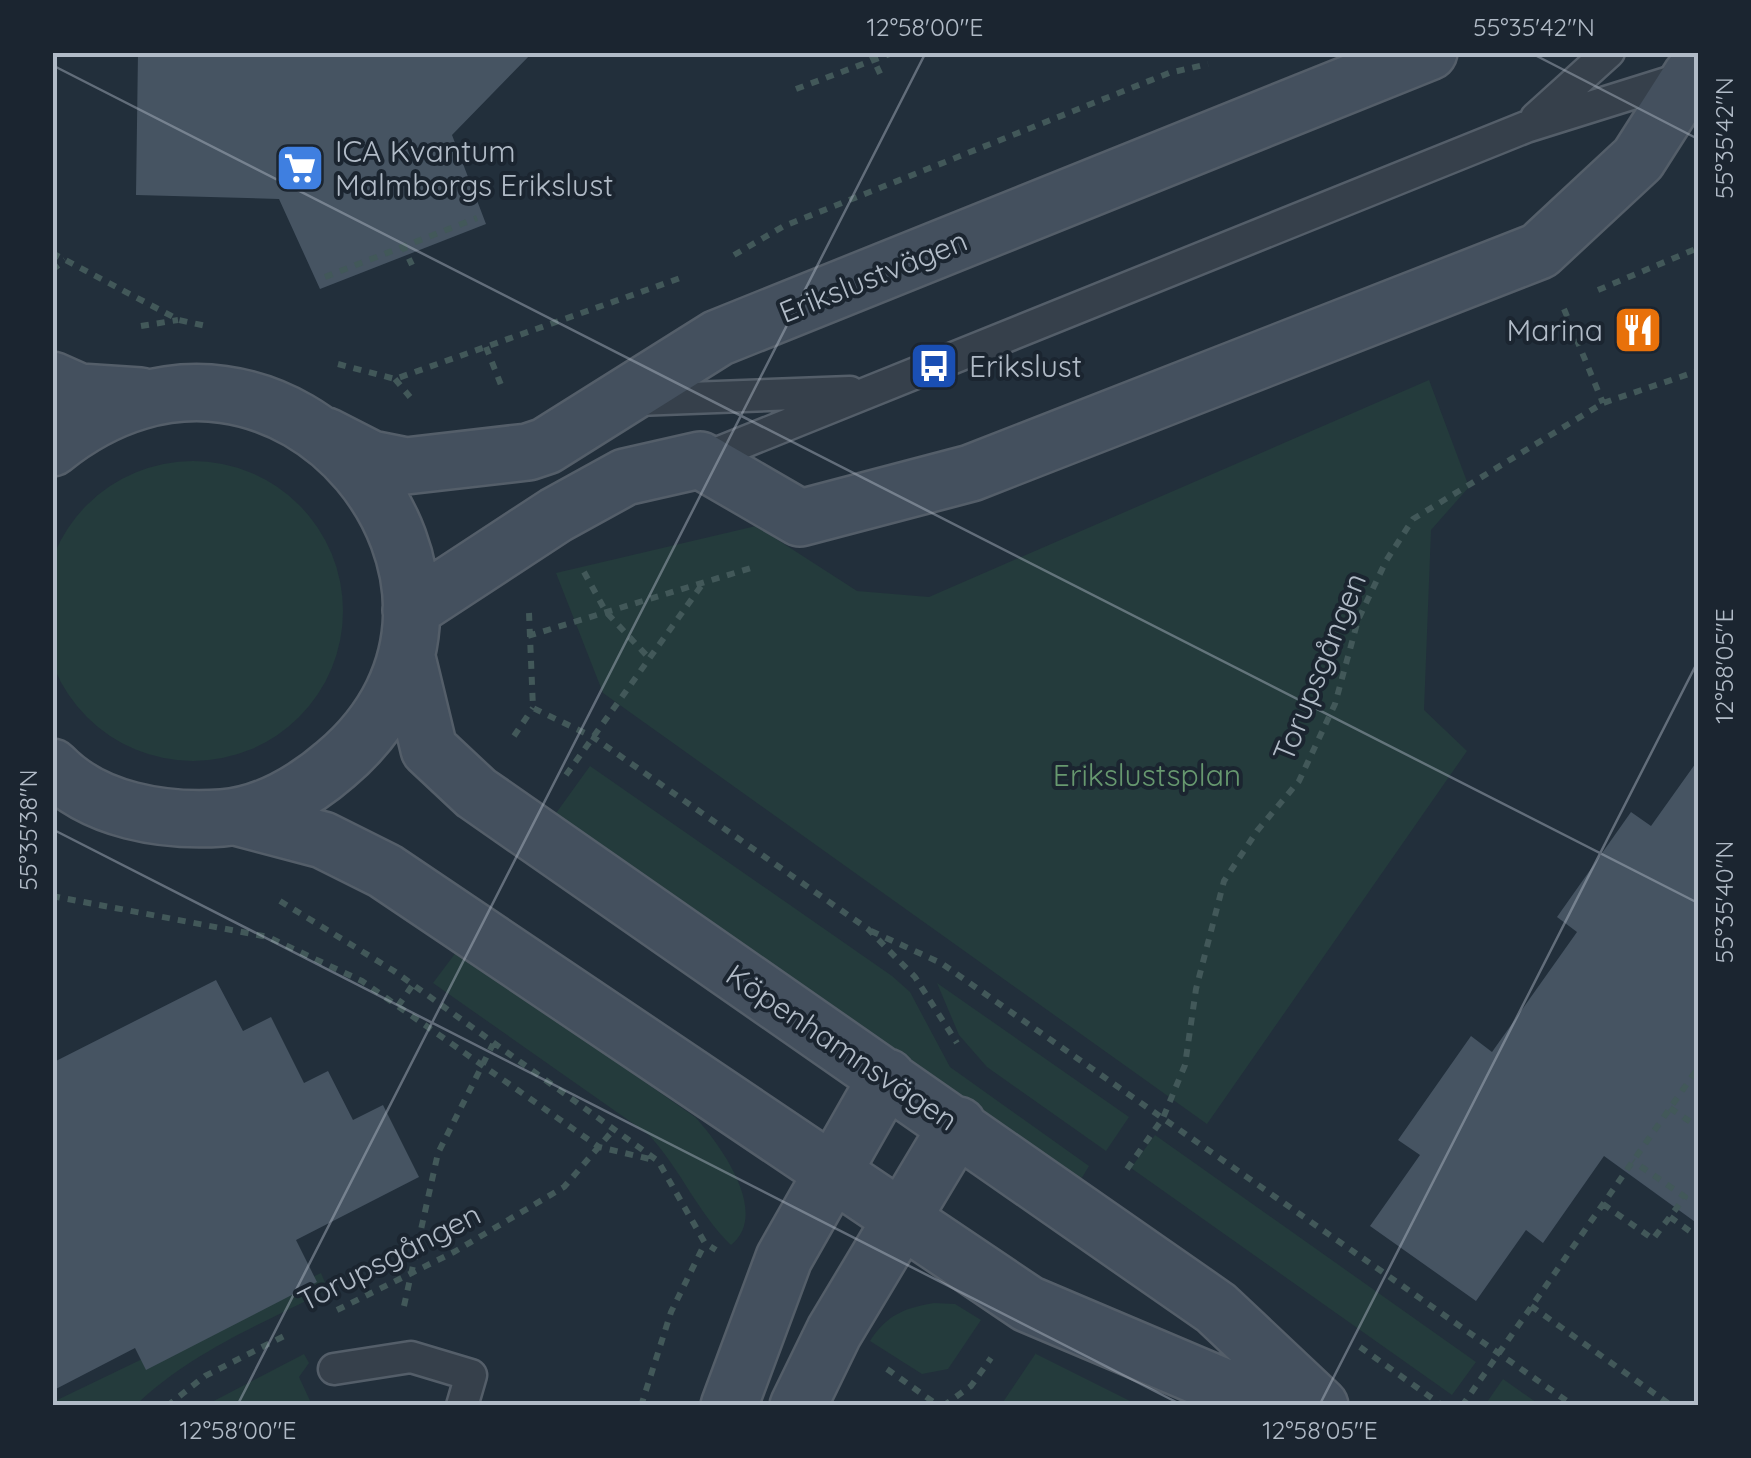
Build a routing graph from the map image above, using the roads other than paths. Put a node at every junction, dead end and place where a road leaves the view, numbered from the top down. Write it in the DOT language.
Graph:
graph roads {
  1 [pos="1428,52"];
  2 [pos="1610,52"];
  3 [pos="1695,74"];
  4 [pos="1526,127"];
  5 [pos="52,380"];
  6 [pos="872,391"];
  7 [pos="148,396"];
  8 [pos="618,400"];
  9 [pos="326,436"];
  10 [pos="52,448"];
  11 [pos="700,460"];
  12 [pos="409,636"];
  13 [pos="56,774"];
  14 [pos="236,817"];
  15 [pos="887,1077"];
  16 [pos="958,1125"];
  17 [pos="829,1172"];
  18 [pos="901,1219"];
  19 [pos="334,1369"];
  20 [pos="462,1406"];
  21 [pos="729,1406"];
  22 [pos="798,1406"];
  23 [pos="1269,1406"];
  24 [pos="1320,1406"];
  1 -- 8 [label="street, Erikslustvägen"];
  2 -- 4 [label="lane"];
  3 -- 4 [label="lane"];
  3 -- 11 [label="street"];
  4 -- 6 [label="lane"];
  5 -- 7 [label="street, Köpenhamnsvägen"];
  6 -- 8 [label="lane"];
  6 -- 11 [label="lane"];
  7 -- 9 [label="street, Köpenhamnsvägen"];
  7 -- 10 [label="street, Köpenhamnsvägen"];
  8 -- 9 [label="street, Erikslustvägen"];
  9 -- 12 [label="street, Köpenhamnsvägen"];
  11 -- 12 [label="street"];
  12 -- 14 [label="street"];
  12 -- 15 [label="street, Köpenhamnsvägen"];
  13 -- 14 [label="street"];
  14 -- 17 [label="street"];
  15 -- 16 [label="street, Köpenhamnsvägen"];
  15 -- 17 [label="street"];
  16 -- 18 [label="street"];
  16 -- 24 [label="street, Köpenhamnsvägen"];
  17 -- 18 [label="street"];
  17 -- 21 [label="street"];
  18 -- 22 [label="street"];
  18 -- 23 [label="street"];
  19 -- 20 [label="lane"];
}
